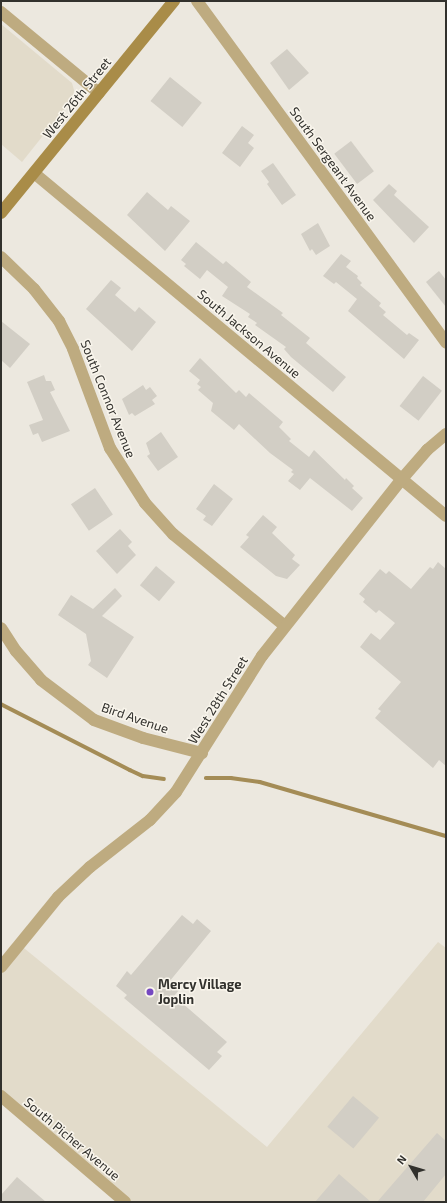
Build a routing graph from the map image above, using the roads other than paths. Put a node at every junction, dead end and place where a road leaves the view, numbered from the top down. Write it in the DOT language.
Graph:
graph roads {
  1 [pos="174,1"];
  2 [pos="197,1"];
  3 [pos="1,12"];
  4 [pos="98,93"];
  5 [pos="34,173"];
  6 [pos="1,213"];
  7 [pos="1,256"];
  8 [pos="446,343"];
  9 [pos="446,434"];
  10 [pos="401,480"];
  11 [pos="446,516"];
  12 [pos="285,626"];
  13 [pos="1,628"];
  14 [pos="202,753"];
  15 [pos="1,967"];
  16 [pos="1,1096"];
  17 [pos="125,1202"];
  1 -- 4 [label="main road, West 26th Street"];
  2 -- 8 [label="street, South Sergeant Avenue"];
  3 -- 4 [label="street"];
  4 -- 5 [label="main road, West 26th Street"];
  5 -- 6 [label="main road, West 26th Street"];
  5 -- 10 [label="street, South Jackson Avenue"];
  7 -- 12 [label="street, South Connor Avenue"];
  9 -- 10 [label="street, West 28th Street"];
  10 -- 11 [label="street, South Jackson Avenue"];
  10 -- 12 [label="street, West 28th Street"];
  12 -- 14 [label="street, West 28th Street"];
  13 -- 14 [label="street, Bird Avenue"];
  14 -- 15 [label="street, West 28th Street"];
  16 -- 17 [label="street, South Picher Avenue"];
}
